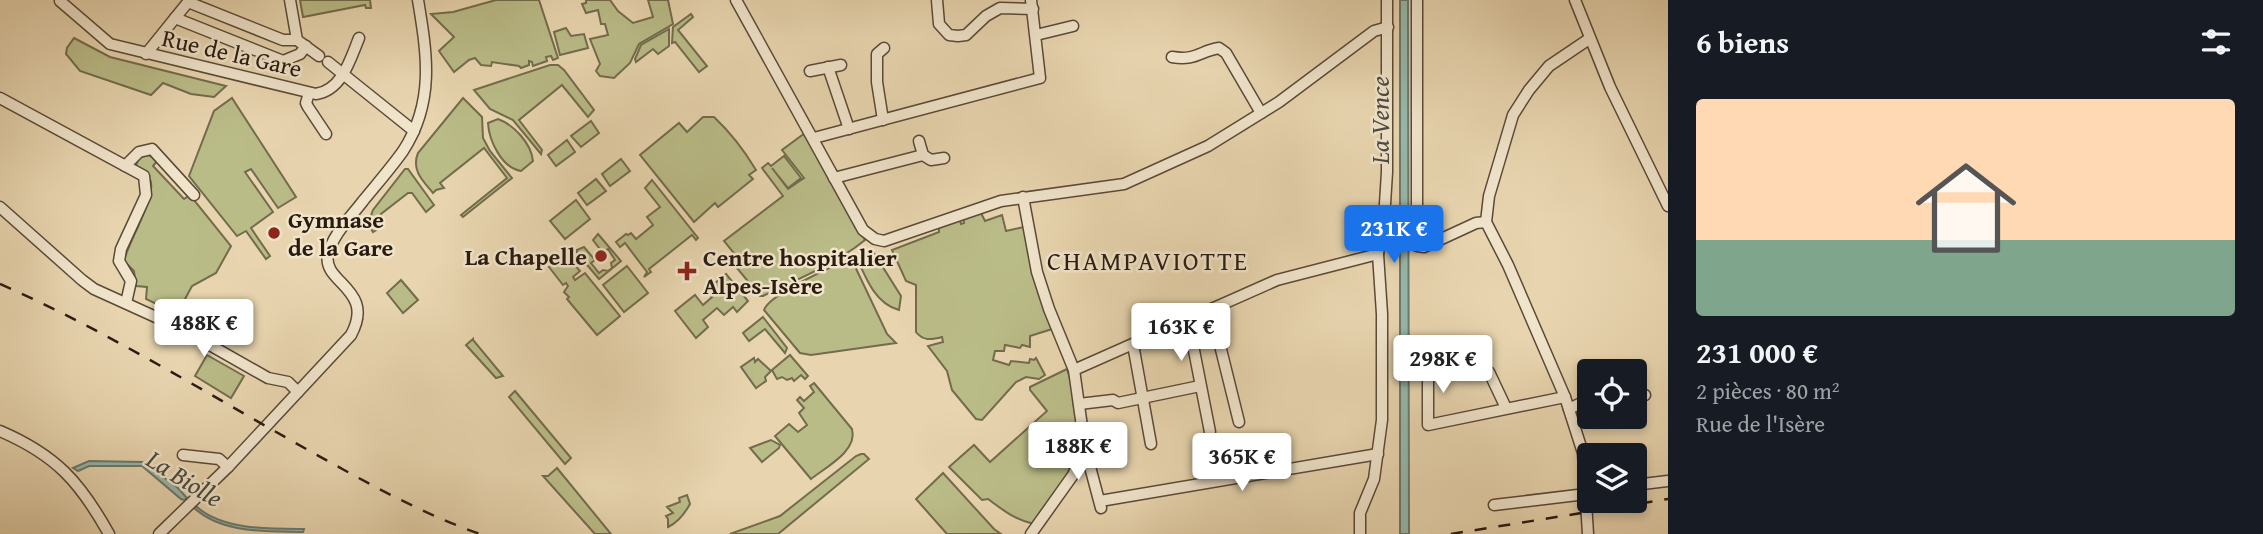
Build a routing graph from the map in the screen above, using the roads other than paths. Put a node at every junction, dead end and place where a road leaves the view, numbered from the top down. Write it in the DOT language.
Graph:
graph roads {
  1 [pos="290,0"];
  2 [pos="418,0"];
  3 [pos="736,0"];
  4 [pos="937,0"];
  5 [pos="1387,0"];
  6 [pos="1417,0"];
  7 [pos="1575,0"];
  8 [pos="60,1"];
  9 [pos="1032,4"];
  10 [pos="175,18"];
  11 [pos="1073,26"];
  12 [pos="1388,27"];
  13 [pos="1035,35"];
  14 [pos="359,38"];
  15 [pos="1589,39"];
  16 [pos="302,43"];
  17 [pos="884,48"];
  18 [pos="146,54"];
  19 [pos="1172,57"];
  20 [pos="841,65"];
  21 [pos="828,67"];
  22 [pos="810,71"];
  23 [pos="344,73"];
  24 [pos="309,93"];
  25 [pos="0,98"];
  26 [pos="1261,113"];
  27 [pos="883,120"];
  28 [pos="849,129"];
  29 [pos="414,131"];
  30 [pos="326,134"];
  31 [pos="814,138"];
  32 [pos="919,141"];
  33 [pos="923,155"];
  34 [pos="944,159"];
  35 [pos="125,166"];
  36 [pos="834,178"];
  37 [pos="194,195"];
  38 [pos="1023,197"];
  39 [pos="1668,206"];
  40 [pos="0,207"];
  41 [pos="1486,222"];
  42 [pos="1378,254"];
  43 [pos="126,303"];
  44 [pos="1211,309"];
  45 [pos="1208,324"];
  46 [pos="1134,350"];
  47 [pos="1428,365"];
  48 [pos="1074,370"];
  49 [pos="1489,372"];
  50 [pos="1200,386"];
  51 [pos="298,392"];
  52 [pos="1565,397"];
  53 [pos="1143,398"];
  54 [pos="1079,404"];
  55 [pos="1577,404"];
  56 [pos="1506,408"];
  57 [pos="1569,409"];
  58 [pos="1239,422"];
  59 [pos="0,431"];
  60 [pos="1210,432"];
  61 [pos="1580,443"];
  62 [pos="1152,444"];
  63 [pos="1085,448"];
  64 [pos="1378,454"];
  65 [pos="183,455"];
  66 [pos="228,467"];
  67 [pos="1668,481"];
  68 [pos="1647,483"];
  69 [pos="1577,493"];
  70 [pos="1493,505"];
  71 [pos="1588,513"];
  72 [pos="109,534"];
  73 [pos="159,534"];
  74 [pos="1031,534"];
  75 [pos="1360,534"];
  76 [pos="1588,534"];
  1 -- 16 [label="street, Rue de la Gare"];
  2 -- 29 [label="street"];
  3 -- 31 [label="street"];
  4 -- 9 [label="street"];
  5 -- 12 [label="street"];
  6 -- 41 [label="street"];
  7 -- 15 [label="street"];
  8 -- 18 [label="street, Rue de la Gare"];
  9 -- 13 [label="street"];
  10 -- 16 [label="street, Rue de la Gare"];
  10 -- 16 [label="street, Rue de la Gare"];
  10 -- 18 [label="street, Rue de la Gare"];
  11 -- 13 [label="street"];
  12 -- 26 [label="street"];
  12 -- 42 [label="street"];
  13 -- 27 [label="street"];
  14 -- 23 [label="street, Rue de la Gare"];
  15 -- 39 [label="street"];
  15 -- 41 [label="street"];
  16 -- 23 [label="street, Rue de la Gare"];
  17 -- 27 [label="street"];
  18 -- 24 [label="street, Rue de la Gare"];
  19 -- 26 [label="street"];
  20 -- 21 [label="street"];
  21 -- 22 [label="street"];
  21 -- 28 [label="street"];
  23 -- 24 [label="street, Rue de la Gare"];
  23 -- 29 [label="street, Rue de la Gare"];
  24 -- 30 [label="street, Rue de la Gare"];
  25 -- 35 [label="street"];
  26 -- 38 [label="street"];
  27 -- 28 [label="street"];
  28 -- 31 [label="street"];
  29 -- 51 [label="street"];
  31 -- 36 [label="street"];
  32 -- 33 [label="street"];
  33 -- 34 [label="street"];
  33 -- 36 [label="street"];
  35 -- 37 [label="street"];
  35 -- 43 [label="street"];
  36 -- 38 [label="street"];
  38 -- 48 [label="street"];
  40 -- 43 [label="street"];
  41 -- 52 [label="street"];
  42 -- 44 [label="street"];
  42 -- 64 [label="street"];
  43 -- 51 [label="street"];
  44 -- 48 [label="street"];
  44 -- 58 [label="street"];
  45 -- 50 [label="street"];
  46 -- 53 [label="street"];
  47 -- 56 [label="street"];
  48 -- 54 [label="street"];
  49 -- 56 [label="street"];
  50 -- 53 [label="street"];
  50 -- 60 [label="street"];
  51 -- 66 [label="street"];
  52 -- 56 [label="street"];
  52 -- 57 [label="street"];
  53 -- 54 [label="street"];
  53 -- 62 [label="street"];
  54 -- 63 [label="street"];
  55 -- 57 [label="street"];
  57 -- 61 [label="street"];
  59 -- 72 [label="street"];
  63 -- 64 [label="street"];
  63 -- 74 [label="street"];
  64 -- 75 [label="street"];
  65 -- 66 [label="street"];
  66 -- 73 [label="street"];
  67 -- 68 [label="street"];
  69 -- 70 [label="street"];
  71 -- 76 [label="street"];
}
